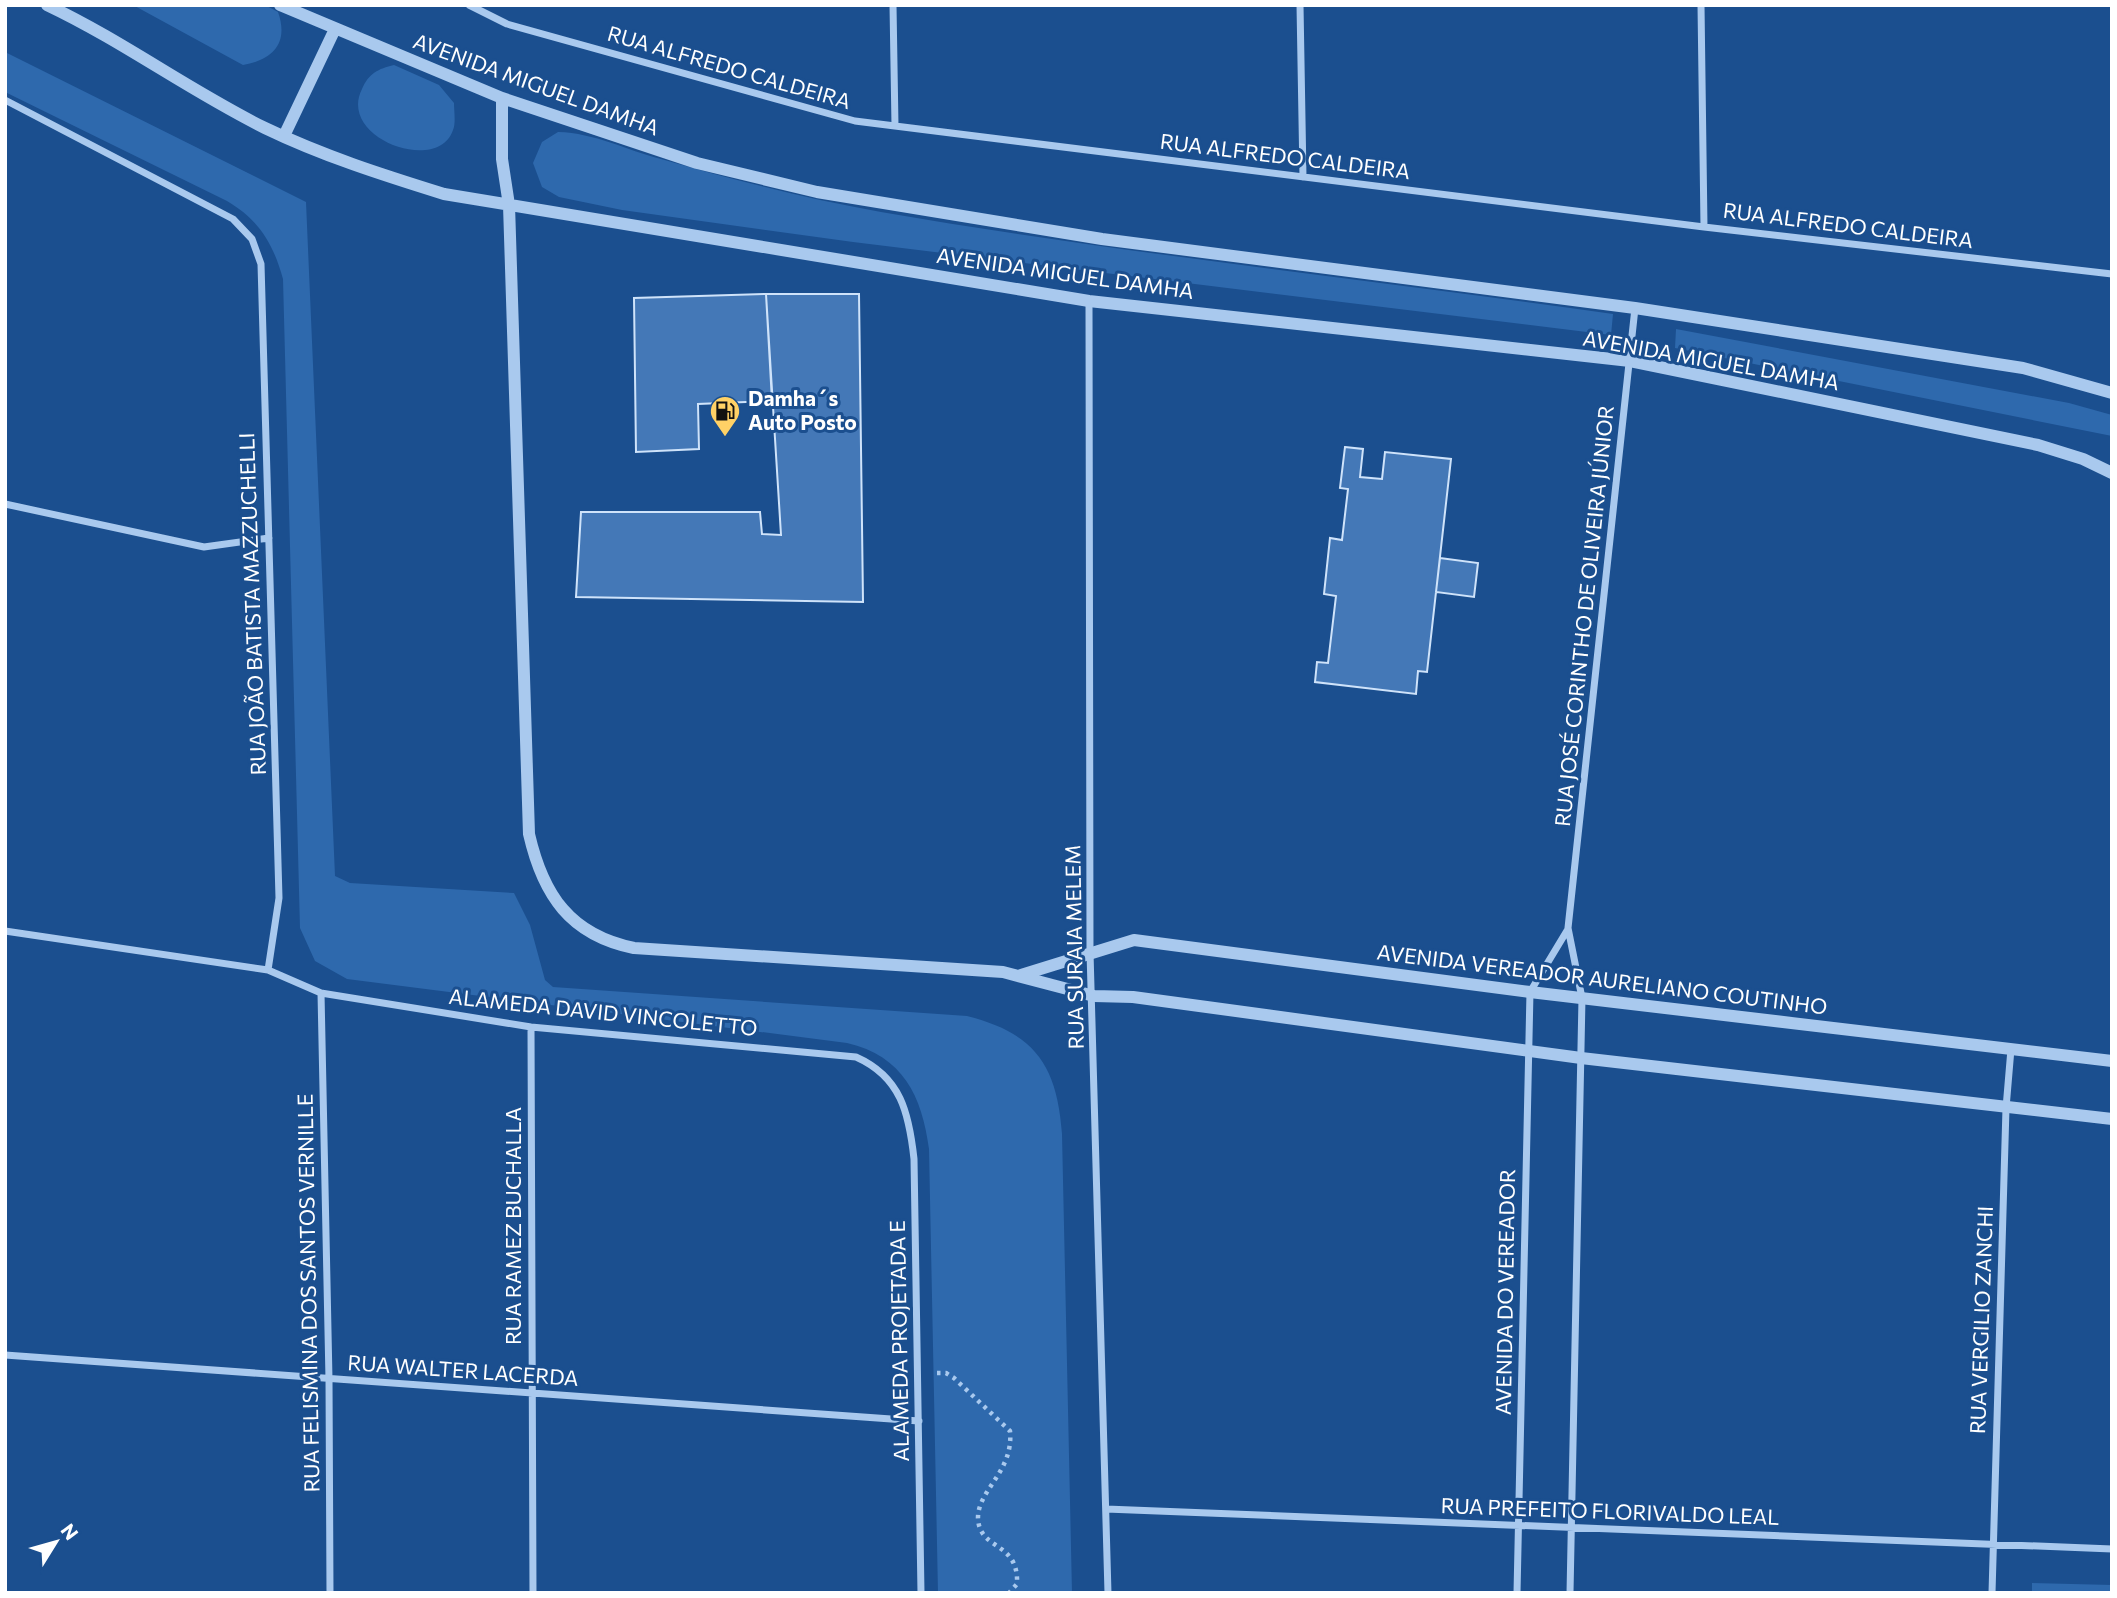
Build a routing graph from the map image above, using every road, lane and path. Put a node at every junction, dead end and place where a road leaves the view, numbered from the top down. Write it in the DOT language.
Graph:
graph roads {
  1 [pos="47,5"];
  2 [pos="279,5"];
  3 [pos="469,5"];
  4 [pos="893,5"];
  5 [pos="1300,5"];
  6 [pos="1701,5"];
  7 [pos="481,8"];
  8 [pos="335,29"];
  9 [pos="502,98"];
  10 [pos="5,100"];
  11 [pos="895,126"];
  12 [pos="284,136"];
  13 [pos="1303,177"];
  14 [pos="509,205"];
  15 [pos="1704,227"];
  16 [pos="2112,274"];
  17 [pos="1089,301"];
  18 [pos="1635,308"];
  19 [pos="1630,361"];
  20 [pos="2112,393"];
  21 [pos="2112,473"];
  22 [pos="5,504"];
  23 [pos="269,538"];
  24 [pos="1568,928"];
  25 [pos="5,931"];
  26 [pos="1090,953"];
  27 [pos="268,970"];
  28 [pos="1021,975"];
  29 [pos="1530,992"];
  30 [pos="321,993"];
  31 [pos="1094,996"];
  32 [pos="1582,998"];
  33 [pos="531,1027"];
  34 [pos="1528,1049"];
  35 [pos="2011,1049"];
  36 [pos="1581,1058"];
  37 [pos="2112,1061"];
  38 [pos="897,1092"];
  39 [pos="2006,1108"];
  40 [pos="2112,1119"];
  41 [pos="5,1355"];
  42 [pos="918,1373"];
  43 [pos="329,1379"];
  44 [pos="533,1393"];
  45 [pos="919,1421"];
  46 [pos="1106,1509"];
  47 [pos="1518,1525"];
  48 [pos="1571,1528"];
  49 [pos="1993,1545"];
  50 [pos="2112,1549"];
  51 [pos="330,1593"];
  52 [pos="533,1593"];
  53 [pos="921,1593"];
  54 [pos="1009,1593"];
  55 [pos="1108,1593"];
  56 [pos="1517,1593"];
  57 [pos="1570,1593"];
  58 [pos="1992,1593"];
  1 -- 12 [label="street, AVENIDA MIGUEL DAMHA"];
  2 -- 8 [label="street, AVENIDA MIGUEL DAMHA"];
  3 -- 7 [label="street, RUA ALFREDO CALDEIRA"];
  4 -- 11 [label="street"];
  5 -- 13 [label="street"];
  6 -- 15 [label="street"];
  7 -- 11 [label="street, RUA ALFREDO CALDEIRA"];
  8 -- 9 [label="street, AVENIDA MIGUEL DAMHA"];
  8 -- 12 [label="street"];
  9 -- 14 [label="street"];
  9 -- 18 [label="street, AVENIDA MIGUEL DAMHA"];
  10 -- 23 [label="street, RUA JOÃO BATISTA MAZZUCHELLI"];
  11 -- 13 [label="street, RUA ALFREDO CALDEIRA"];
  12 -- 14 [label="street, AVENIDA MIGUEL DAMHA"];
  13 -- 15 [label="street, RUA ALFREDO CALDEIRA"];
  14 -- 17 [label="street, AVENIDA MIGUEL DAMHA"];
  14 -- 28 [label="street"];
  15 -- 16 [label="street, RUA ALFREDO CALDEIRA"];
  17 -- 19 [label="street, AVENIDA MIGUEL DAMHA"];
  17 -- 26 [label="street, RUA SURAIA MELEM"];
  18 -- 19 [label="street, RUA JOSÉ CORINTHO DE OLIVEIRA JÚNIOR"];
  18 -- 20 [label="street, AVENIDA MIGUEL DAMHA"];
  19 -- 21 [label="street, AVENIDA MIGUEL DAMHA"];
  19 -- 24 [label="street, RUA JOSÉ CORINTHO DE OLIVEIRA JÚNIOR"];
  22 -- 23 [label="street"];
  23 -- 27 [label="street, RUA JOÃO BATISTA MAZZUCHELLI"];
  24 -- 29 [label="street, RUA JOSÉ CORINTHO DE OLIVEIRA JÚNIOR"];
  24 -- 32 [label="street, RUA JOSÉ CORINTHO DE OLIVEIRA JÚNIOR"];
  25 -- 27 [label="street, ALAMEDA DAVID VINCOLETTO"];
  26 -- 28 [label="street, AVENIDA VEREADOR AURELIANO COUTINHO"];
  26 -- 29 [label="street, AVENIDA VEREADOR AURELIANO COUTINHO"];
  26 -- 31 [label="street, RUA SURAIA MELEM"];
  27 -- 30 [label="street, ALAMEDA DAVID VINCOLETTO"];
  28 -- 31 [label="street"];
  29 -- 32 [label="street, AVENIDA VEREADOR AURELIANO COUTINHO"];
  29 -- 34 [label="street, AVENIDA DO VEREADOR"];
  30 -- 33 [label="street, ALAMEDA DAVID VINCOLETTO"];
  30 -- 43 [label="street, RUA FELISMINA DOS SANTOS VERNILLE"];
  31 -- 34 [label="street"];
  31 -- 46 [label="street, RUA SURAIA MELEM"];
  32 -- 35 [label="street, AVENIDA VEREADOR AURELIANO COUTINHO"];
  32 -- 36 [label="street"];
  33 -- 38 [label="street, ALAMEDA DAVID VINCOLETTO"];
  33 -- 44 [label="street, RUA RAMEZ BUCHALLA"];
  34 -- 36 [label="street"];
  34 -- 47 [label="street, AVENIDA DO VEREADOR"];
  35 -- 37 [label="street, AVENIDA VEREADOR AURELIANO COUTINHO"];
  35 -- 39 [label="street, RUA VERGILIO ZANCHI"];
  36 -- 39 [label="street"];
  36 -- 48 [label="street"];
  38 -- 42 [label="street, ALAMEDA PROJETADA E"];
  39 -- 40 [label="street"];
  39 -- 49 [label="street, RUA VERGILIO ZANCHI"];
  41 -- 43 [label="street, RUA WALTER LACERDA"];
  42 -- 45 [label="street, ALAMEDA PROJETADA E"];
  42 -- 54 [label="path"];
  43 -- 44 [label="street, RUA WALTER LACERDA"];
  43 -- 51 [label="street, RUA FELISMINA DOS SANTOS VERNILLE"];
  44 -- 45 [label="street, RUA WALTER LACERDA"];
  44 -- 52 [label="street, RUA RAMEZ BUCHALLA"];
  45 -- 53 [label="street, ALAMEDA PROJETADA E"];
  46 -- 47 [label="street, RUA PREFEITO FLORIVALDO LEAL"];
  46 -- 55 [label="street, RUA SURAIA MELEM"];
  47 -- 48 [label="street, RUA PREFEITO FLORIVALDO LEAL"];
  47 -- 56 [label="street, AVENIDA DO VEREADOR"];
  48 -- 49 [label="street, RUA PREFEITO FLORIVALDO LEAL"];
  48 -- 57 [label="street"];
  49 -- 50 [label="street, RUA PREFEITO FLORIVALDO LEAL"];
  49 -- 58 [label="street, RUA VERGILIO ZANCHI"];
}
